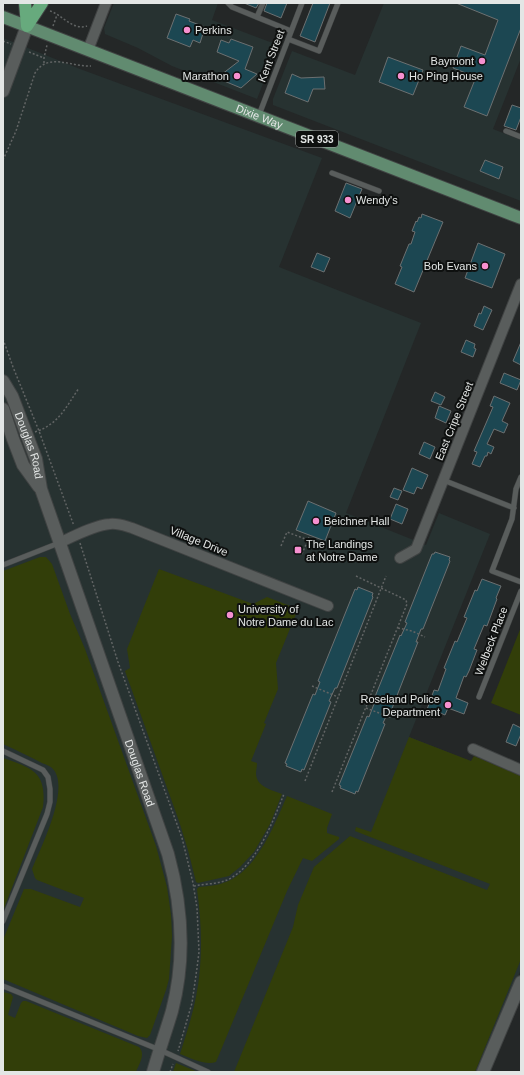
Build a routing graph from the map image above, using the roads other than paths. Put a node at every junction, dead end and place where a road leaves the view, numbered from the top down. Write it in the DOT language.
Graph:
graph roads {
  1 [pos="25,3"];
  2 [pos="42,3"];
  3 [pos="106,3"];
  4 [pos="228,3"];
  5 [pos="263,3"];
  6 [pos="302,3"];
  7 [pos="338,3"];
  8 [pos="3,17"];
  9 [pos="257,17"];
  10 [pos="27,26"];
  11 [pos="291,31"];
  12 [pos="288,39"];
  13 [pos="88,50"];
  14 [pos="3,92"];
  15 [pos="258,116"];
  16 [pos="506,131"];
  17 [pos="521,137"];
  18 [pos="332,173"];
  19 [pos="379,192"];
  20 [pos="521,218"];
  21 [pos="521,284"];
  22 [pos="3,381"];
  23 [pos="3,409"];
  24 [pos="521,477"];
  25 [pos="444,480"];
  26 [pos="41,489"];
  27 [pos="514,508"];
  28 [pos="59,543"];
  29 [pos="400,558"];
  30 [pos="3,565"];
  31 [pos="521,582"];
  32 [pos="521,591"];
  33 [pos="328,606"];
  34 [pos="479,697"];
  35 [pos="473,749"];
  36 [pos="3,751"];
  37 [pos="521,770"];
  38 [pos="3,922"];
  39 [pos="521,982"];
  40 [pos="3,986"];
  41 [pos="160,1050"];
  42 [pos="154,1069"];
  43 [pos="208,1072"];
  44 [pos="483,1072"];
  1 -- 10 [label="highway"];
  2 -- 10 [label="highway"];
  3 -- 13 [label="street"];
  4 -- 9 [label="lane"];
  5 -- 9 [label="lane"];
  6 -- 11 [label="lane, Kent Street"];
  7 -- 12 [label="lane"];
  8 -- 10 [label="main road, SR 933"];
  9 -- 11 [label="lane"];
  10 -- 13 [label="main road, SR 933"];
  10 -- 14 [label="street"];
  11 -- 12 [label="lane, Kent Street"];
  12 -- 15 [label="lane, Kent Street"];
  13 -- 15 [label="main road, Dixie Way / SR 933"];
  15 -- 20 [label="main road, Dixie Way / SR 933"];
  16 -- 17 [label="lane"];
  18 -- 19 [label="lane"];
  21 -- 25 [label="street, East Cripe Street"];
  22 -- 26 [label="street, Douglas Road"];
  23 -- 26 [label="street, Douglas Road"];
  24 -- 27 [label="lane"];
  25 -- 27 [label="lane"];
  25 -- 29 [label="street, East Cripe Street"];
  26 -- 28 [label="street, Douglas Road"];
  27 -- 31 [label="lane"];
  28 -- 30 [label="lane"];
  28 -- 33 [label="street, Village Drive"];
  28 -- 41 [label="street, Douglas Road"];
  32 -- 34 [label="lane, Welbeck Place"];
  35 -- 37 [label="street"];
  36 -- 38 [label="lane"];
  39 -- 44 [label="street"];
  40 -- 41 [label="lane"];
  41 -- 42 [label="street, Douglas Road"];
  41 -- 43 [label="lane"];
}
